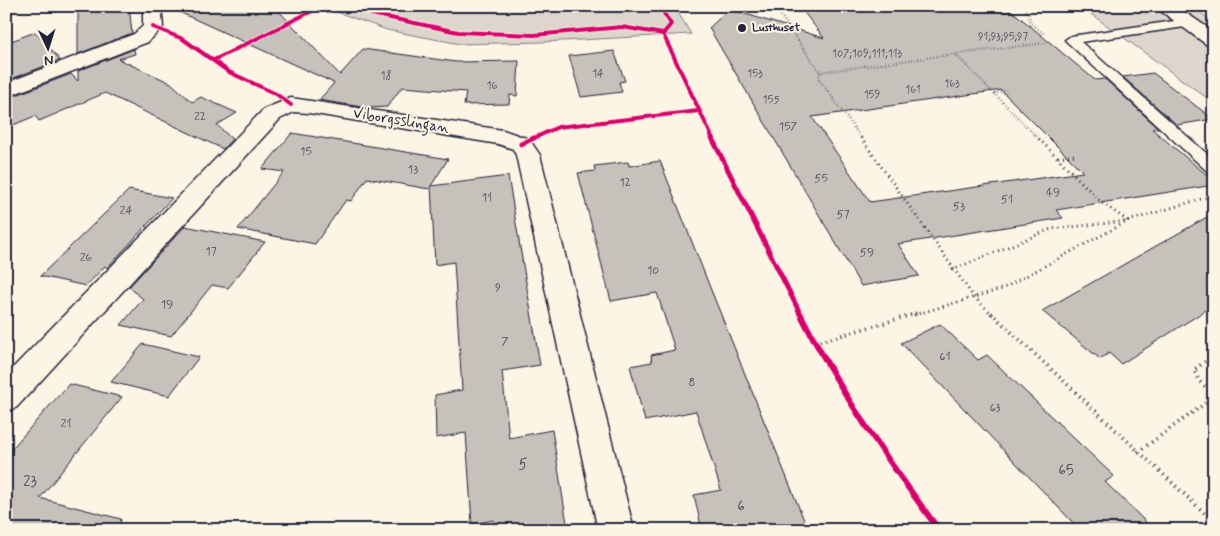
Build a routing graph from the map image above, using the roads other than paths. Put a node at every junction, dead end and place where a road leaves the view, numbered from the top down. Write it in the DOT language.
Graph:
graph roads {
  1 [pos="152,6"];
  2 [pos="1164,6"];
  3 [pos="1188,23"];
  4 [pos="1214,40"];
  5 [pos="6,90"];
  6 [pos="1214,169"];
  7 [pos="6,397"];
  8 [pos="616,530"];
  1 -- 5 [label="street"];
  2 -- 3 [label="street"];
  3 -- 4 [label="street"];
  3 -- 6 [label="lane"];
  7 -- 8 [label="street, Viborgsslingan"];
}
